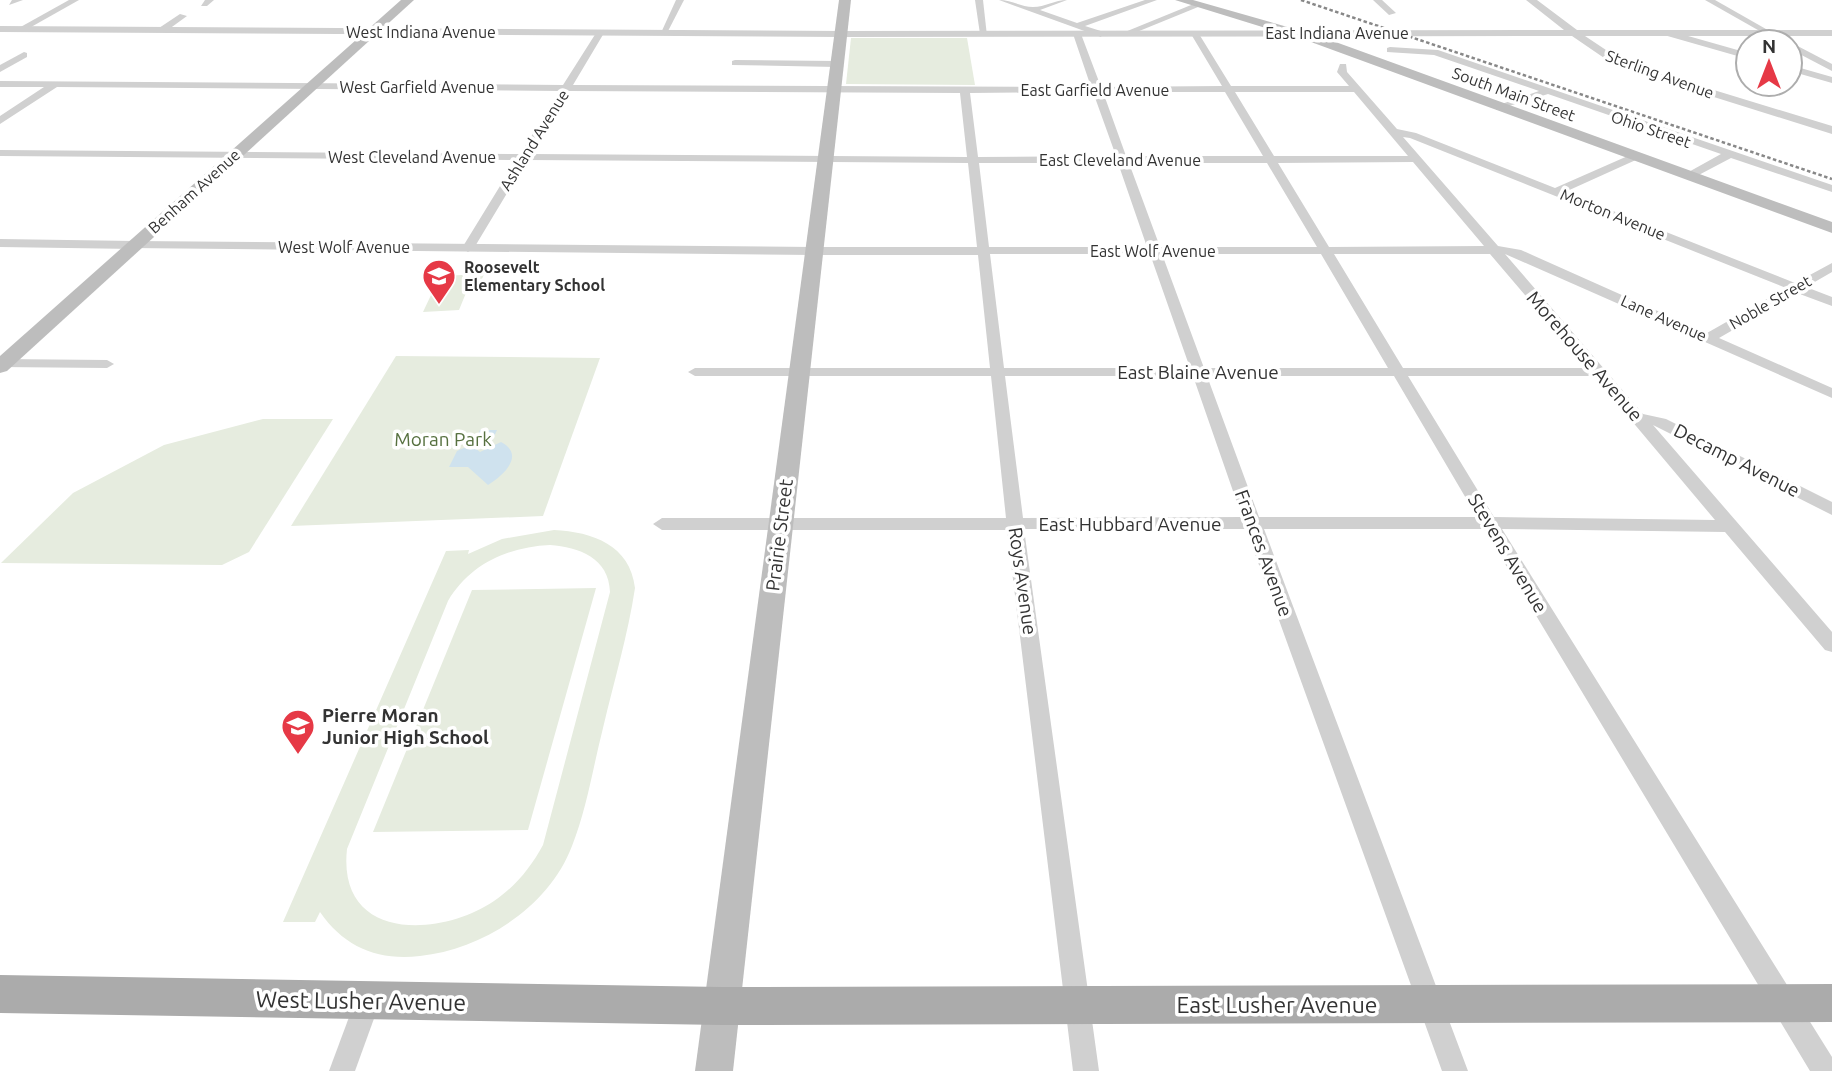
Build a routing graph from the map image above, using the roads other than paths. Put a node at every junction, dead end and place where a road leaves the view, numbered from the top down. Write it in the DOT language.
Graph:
graph roads {
  1 [pos="75,0"];
  2 [pos="400,0"];
  3 [pos="408,0"];
  4 [pos="680,0"];
  5 [pos="845,0"];
  6 [pos="979,0"];
  7 [pos="1003,0"];
  8 [pos="1063,0"];
  9 [pos="1153,0"];
  10 [pos="1181,0"];
  11 [pos="1377,0"];
  12 [pos="1531,0"];
  13 [pos="1709,0"];
  14 [pos="1199,5"];
  15 [pos="1032,10"];
  16 [pos="1220,11"];
  17 [pos="1392,13"];
  18 [pos="388,15"];
  19 [pos="183,16"];
  20 [pos="1760,28"];
  21 [pos="0,29"];
  22 [pos="21,29"];
  23 [pos="1077,29"];
  24 [pos="162,30"];
  25 [pos="371,31"];
  26 [pos="600,33"];
  27 [pos="663,33"];
  28 [pos="1237,33"];
  29 [pos="1296,33"];
  30 [pos="1573,33"];
  31 [pos="1667,33"];
  32 [pos="1734,33"];
  33 [pos="1804,33"];
  34 [pos="1832,33"];
  35 [pos="841,34"];
  36 [pos="984,34"];
  37 [pos="1124,34"];
  38 [pos="1195,34"];
  39 [pos="1390,50"];
  40 [pos="1734,52"];
  41 [pos="1804,53"];
  42 [pos="24,55"];
  43 [pos="735,63"];
  44 [pos="836,64"];
  45 [pos="1343,66"];
  46 [pos="1832,68"];
  47 [pos="0,69"];
  48 [pos="1804,72"];
  49 [pos="1830,78"];
  50 [pos="0,85"];
  51 [pos="54,85"];
  52 [pos="310,86"];
  53 [pos="565,89"];
  54 [pos="1357,89"];
  55 [pos="834,90"];
  56 [pos="965,90"];
  57 [pos="1096,90"];
  58 [pos="1229,90"];
  59 [pos="1545,92"];
  60 [pos="1500,108"];
  61 [pos="0,121"];
  62 [pos="1832,130"];
  63 [pos="1393,132"];
  64 [pos="0,153"];
  65 [pos="1728,155"];
  66 [pos="234,156"];
  67 [pos="524,157"];
  68 [pos="1634,157"];
  69 [pos="1121,159"];
  70 [pos="1273,159"];
  71 [pos="1416,159"];
  72 [pos="825,160"];
  73 [pos="975,160"];
  74 [pos="1689,176"];
  75 [pos="1832,189"];
  76 [pos="1556,191"];
  77 [pos="1832,228"];
  78 [pos="0,243"];
  79 [pos="135,245"];
  80 [pos="468,248"];
  81 [pos="1326,250"];
  82 [pos="1493,250"];
  83 [pos="814,251"];
  84 [pos="1157,251"];
  85 [pos="985,252"];
  86 [pos="1832,267"];
  87 [pos="1796,288"];
  88 [pos="1832,302"];
  89 [pos="1709,338"];
  90 [pos="1,365"];
  91 [pos="107,365"];
  92 [pos="695,372"];
  93 [pos="998,372"];
  94 [pos="1199,372"];
  95 [pos="1399,372"];
  96 [pos="1596,372"];
  97 [pos="800,373"];
  98 [pos="1832,394"];
  99 [pos="1640,418"];
  100 [pos="1832,509"];
  101 [pos="1489,523"];
  102 [pos="662,524"];
  103 [pos="1015,524"];
  104 [pos="1253,524"];
  105 [pos="780,525"];
  106 [pos="1731,526"];
  107 [pos="1832,645"];
  108 [pos="0,994"];
  109 [pos="367,1002"];
  110 [pos="1832,1003"];
  111 [pos="1432,1004"];
  112 [pos="1785,1004"];
  113 [pos="722,1006"];
  114 [pos="1079,1006"];
  115 [pos="342,1071"];
  116 [pos="714,1071"];
  117 [pos="1086,1071"];
  118 [pos="1455,1071"];
  119 [pos="1825,1071"];
  1 -- 22 [label="street"];
  2 -- 18 [label="main road, Benham Avenue"];
  3 -- 18 [label="main road, Benham Avenue"];
  4 -- 27 [label="street"];
  5 -- 35 [label="main road, Prairie Street"];
  6 -- 36 [label="street"];
  7 -- 15 [label="street"];
  8 -- 15 [label="street"];
  9 -- 23 [label="street"];
  10 -- 14 [label="main road, South Main Street"];
  11 -- 17 [label="street"];
  12 -- 30 [label="street, Sterling Avenue"];
  13 -- 20 [label="street"];
  14 -- 16 [label="main road, South Main Street"];
  14 -- 37 [label="street"];
  15 -- 23 [label="street"];
  16 -- 28 [label="main road"];
  16 -- 29 [label="main road, South Main Street"];
  18 -- 25 [label="main road, Benham Avenue"];
  19 -- 24 [label="street"];
  21 -- 22 [label="street, West Indiana Avenue"];
  22 -- 24 [label="street, West Indiana Avenue"];
  23 -- 36 [label="street, East Indiana Avenue"];
  23 -- 37 [label="street, East Indiana Avenue"];
  23 -- 57 [label="street, Frances Avenue"];
  24 -- 25 [label="street, West Indiana Avenue"];
  25 -- 26 [label="street, West Indiana Avenue"];
  25 -- 52 [label="main road, Benham Avenue"];
  26 -- 27 [label="street, West Indiana Avenue"];
  26 -- 53 [label="street, Ashland Avenue"];
  27 -- 35 [label="street, West Indiana Avenue"];
  28 -- 29 [label="street, East Indiana Avenue"];
  28 -- 38 [label="street, East Indiana Avenue"];
  29 -- 30 [label="street, East Indiana Avenue"];
  29 -- 60 [label="main road, South Main Street"];
  30 -- 31 [label="street, East Indiana Avenue"];
  30 -- 62 [label="street, Sterling Avenue"];
  31 -- 32 [label="street, East Indiana Avenue"];
  31 -- 40 [label="street"];
  33 -- 34 [label="street, East Indiana Avenue"];
  35 -- 36 [label="street, East Indiana Avenue"];
  35 -- 44 [label="main road, Prairie Street"];
  37 -- 38 [label="street, East Indiana Avenue"];
  38 -- 58 [label="street, Stevens Avenue"];
  39 -- 59 [label="street, Ohio Street"];
  41 -- 46 [label="street"];
  42 -- 47 [label="street"];
  43 -- 44 [label="street"];
  44 -- 55 [label="main road, Prairie Street"];
  45 -- 54 [label="street, Morehouse Avenue"];
  48 -- 49 [label="street"];
  50 -- 51 [label="street, West Garfield Avenue"];
  51 -- 52 [label="street, West Garfield Avenue"];
  51 -- 61 [label="street"];
  52 -- 53 [label="street, West Garfield Avenue"];
  52 -- 66 [label="main road, Benham Avenue"];
  53 -- 55 [label="street, West Garfield Avenue"];
  53 -- 67 [label="street, Ashland Avenue"];
  54 -- 58 [label="street, East Garfield Avenue"];
  54 -- 63 [label="street, Morehouse Avenue"];
  55 -- 56 [label="street, East Garfield Avenue"];
  55 -- 72 [label="main road, Prairie Street"];
  56 -- 57 [label="street, East Garfield Avenue"];
  56 -- 73 [label="street, Roys Avenue"];
  57 -- 58 [label="street, East Garfield Avenue"];
  57 -- 69 [label="street, Frances Avenue"];
  58 -- 70 [label="street, Stevens Avenue"];
  59 -- 60 [label="street"];
  59 -- 65 [label="street, Ohio Street"];
  60 -- 68 [label="main road, South Main Street"];
  63 -- 71 [label="street, Morehouse Avenue"];
  63 -- 76 [label="street, Morton Avenue"];
  64 -- 66 [label="street, West Cleveland Avenue"];
  65 -- 74 [label="street"];
  65 -- 75 [label="street, Ohio Street"];
  66 -- 67 [label="street, West Cleveland Avenue"];
  66 -- 79 [label="main road, Benham Avenue"];
  67 -- 72 [label="street, West Cleveland Avenue"];
  67 -- 80 [label="street, Ashland Avenue"];
  68 -- 74 [label="main road, South Main Street"];
  68 -- 76 [label="street"];
  69 -- 70 [label="street, East Cleveland Avenue"];
  69 -- 73 [label="street, East Cleveland Avenue"];
  69 -- 84 [label="street, Frances Avenue"];
  70 -- 71 [label="street, East Cleveland Avenue"];
  70 -- 81 [label="street, Stevens Avenue"];
  71 -- 82 [label="street, Morehouse Avenue"];
  72 -- 73 [label="street, East Cleveland Avenue"];
  72 -- 83 [label="main road, Prairie Street"];
  73 -- 85 [label="street, Roys Avenue"];
  74 -- 77 [label="main road, South Main Street"];
  76 -- 87 [label="street, Morton Avenue"];
  78 -- 79 [label="street, West Wolf Avenue"];
  79 -- 80 [label="street, West Wolf Avenue"];
  79 -- 90 [label="main road, Benham Avenue"];
  80 -- 83 [label="street, West Wolf Avenue"];
  81 -- 82 [label="street, East Wolf Avenue"];
  81 -- 84 [label="street, East Wolf Avenue"];
  81 -- 95 [label="street, Stevens Avenue"];
  82 -- 89 [label="street, Lane Avenue"];
  82 -- 96 [label="street, Morehouse Avenue"];
  83 -- 85 [label="street, East Wolf Avenue"];
  83 -- 97 [label="main road, Prairie Street"];
  84 -- 85 [label="street, East Wolf Avenue"];
  84 -- 94 [label="street, Frances Avenue"];
  85 -- 93 [label="street, Roys Avenue"];
  86 -- 87 [label="street, Noble Street"];
  87 -- 88 [label="street, Morton Avenue"];
  87 -- 89 [label="street, Noble Street"];
  89 -- 98 [label="street, Lane Avenue"];
  90 -- 91 [label="street"];
  92 -- 97 [label="street, East Blaine Avenue"];
  93 -- 94 [label="street, East Blaine Avenue"];
  93 -- 97 [label="street, East Blaine Avenue"];
  93 -- 103 [label="street, Roys Avenue"];
  94 -- 95 [label="street, East Blaine Avenue"];
  94 -- 104 [label="street, Frances Avenue"];
  95 -- 96 [label="street, East Blaine Avenue"];
  95 -- 101 [label="street, Stevens Avenue"];
  96 -- 99 [label="street, Morehouse Avenue"];
  97 -- 105 [label="main road, Prairie Street"];
  99 -- 100 [label="street, Decamp Avenue"];
  99 -- 106 [label="street, Morehouse Avenue"];
  101 -- 104 [label="street, East Hubbard Avenue"];
  101 -- 106 [label="street, East Hubbard Avenue"];
  101 -- 112 [label="street, Stevens Avenue"];
  102 -- 105 [label="street, East Hubbard Avenue"];
  103 -- 104 [label="street, East Hubbard Avenue"];
  103 -- 105 [label="street, East Hubbard Avenue"];
  103 -- 114 [label="street, Roys Avenue"];
  104 -- 111 [label="street, Frances Avenue"];
  105 -- 113 [label="main road, Prairie Street"];
  106 -- 107 [label="street, Morehouse Avenue"];
  108 -- 109 [label="main road, West Lusher Avenue"];
  109 -- 113 [label="main road, West Lusher Avenue"];
  109 -- 115 [label="street"];
  110 -- 112 [label="main road, East Lusher Avenue"];
  111 -- 112 [label="main road, East Lusher Avenue"];
  111 -- 114 [label="main road, East Lusher Avenue"];
  111 -- 118 [label="street, Frances Avenue"];
  112 -- 119 [label="street, Stevens Avenue"];
  113 -- 114 [label="main road, East Lusher Avenue"];
  113 -- 116 [label="main road, Prairie Street"];
  114 -- 117 [label="street, Roys Avenue"];
}
